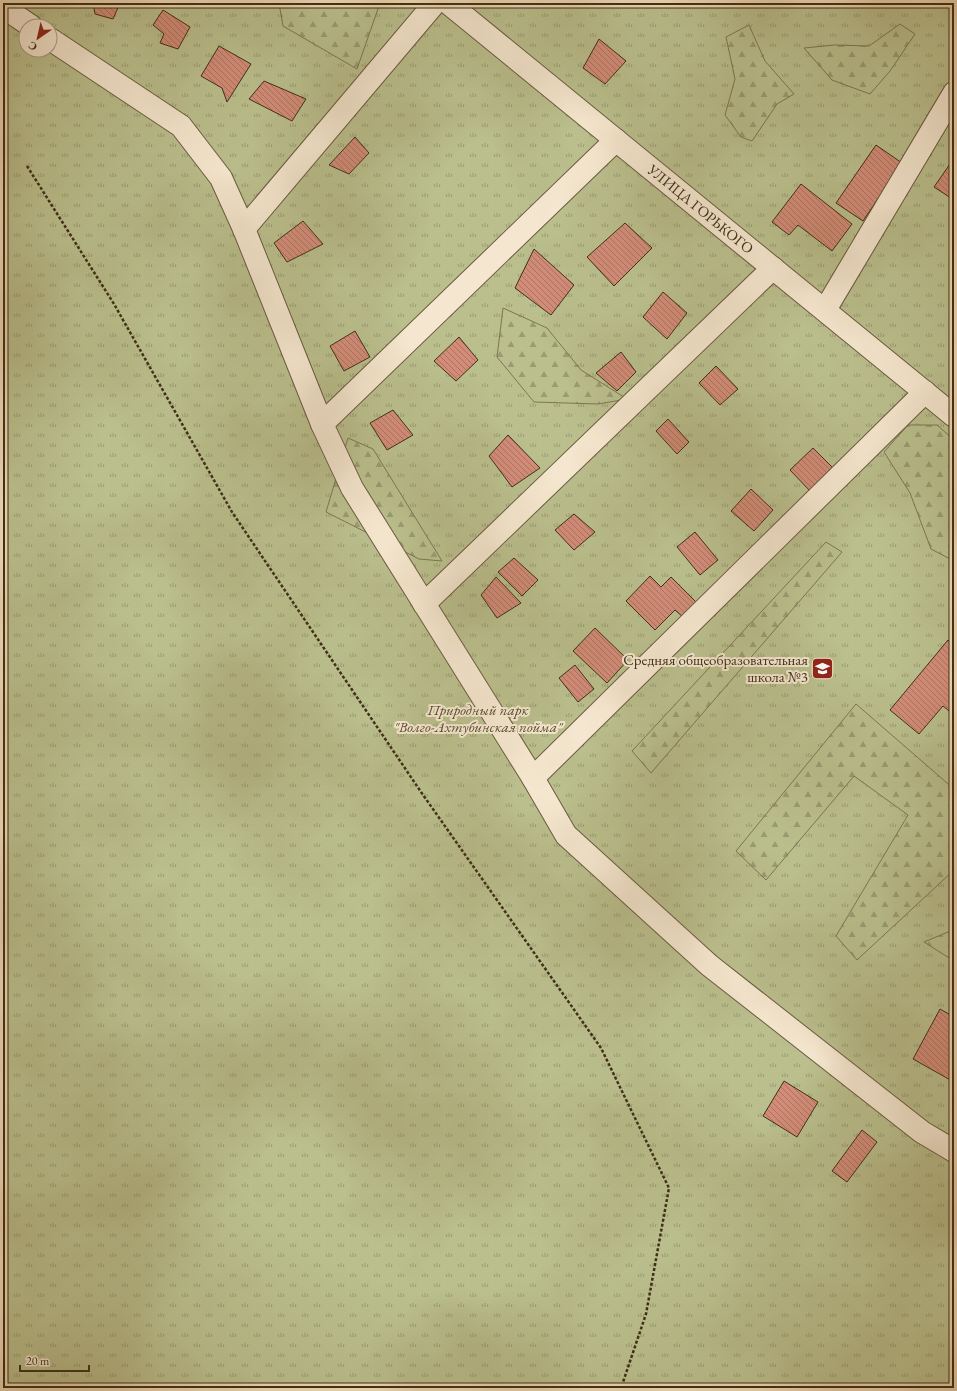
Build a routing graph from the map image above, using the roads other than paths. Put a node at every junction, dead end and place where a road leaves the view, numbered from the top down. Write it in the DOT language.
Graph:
graph roads {
  1 [pos="435,3"];
  2 [pos="448,3"];
  3 [pos="3,7"];
  4 [pos="19,18"];
  5 [pos="58,44"];
  6 [pos="954,93"];
  7 [pos="616,140"];
  8 [pos="244,229"];
  9 [pos="773,268"];
  10 [pos="825,310"];
  11 [pos="925,392"];
  12 [pos="954,416"];
  13 [pos="322,424"];
  14 [pos="424,604"];
  15 [pos="533,778"];
  16 [pos="954,1151"];
  1 -- 8 [label="street"];
  2 -- 7 [label="street, УЛИЦА ГОРЬКОГО"];
  3 -- 4 [label="street"];
  5 -- 8 [label="street"];
  6 -- 10 [label="street"];
  7 -- 9 [label="street, УЛИЦА ГОРЬКОГО"];
  7 -- 13 [label="street"];
  8 -- 13 [label="street"];
  9 -- 10 [label="street, УЛИЦА ГОРЬКОГО"];
  9 -- 14 [label="street"];
  10 -- 11 [label="street, УЛИЦА ГОРЬКОГО"];
  11 -- 12 [label="street, УЛИЦА ГОРЬКОГО"];
  11 -- 15 [label="street"];
  13 -- 14 [label="street"];
  14 -- 15 [label="street"];
  15 -- 16 [label="street"];
}
